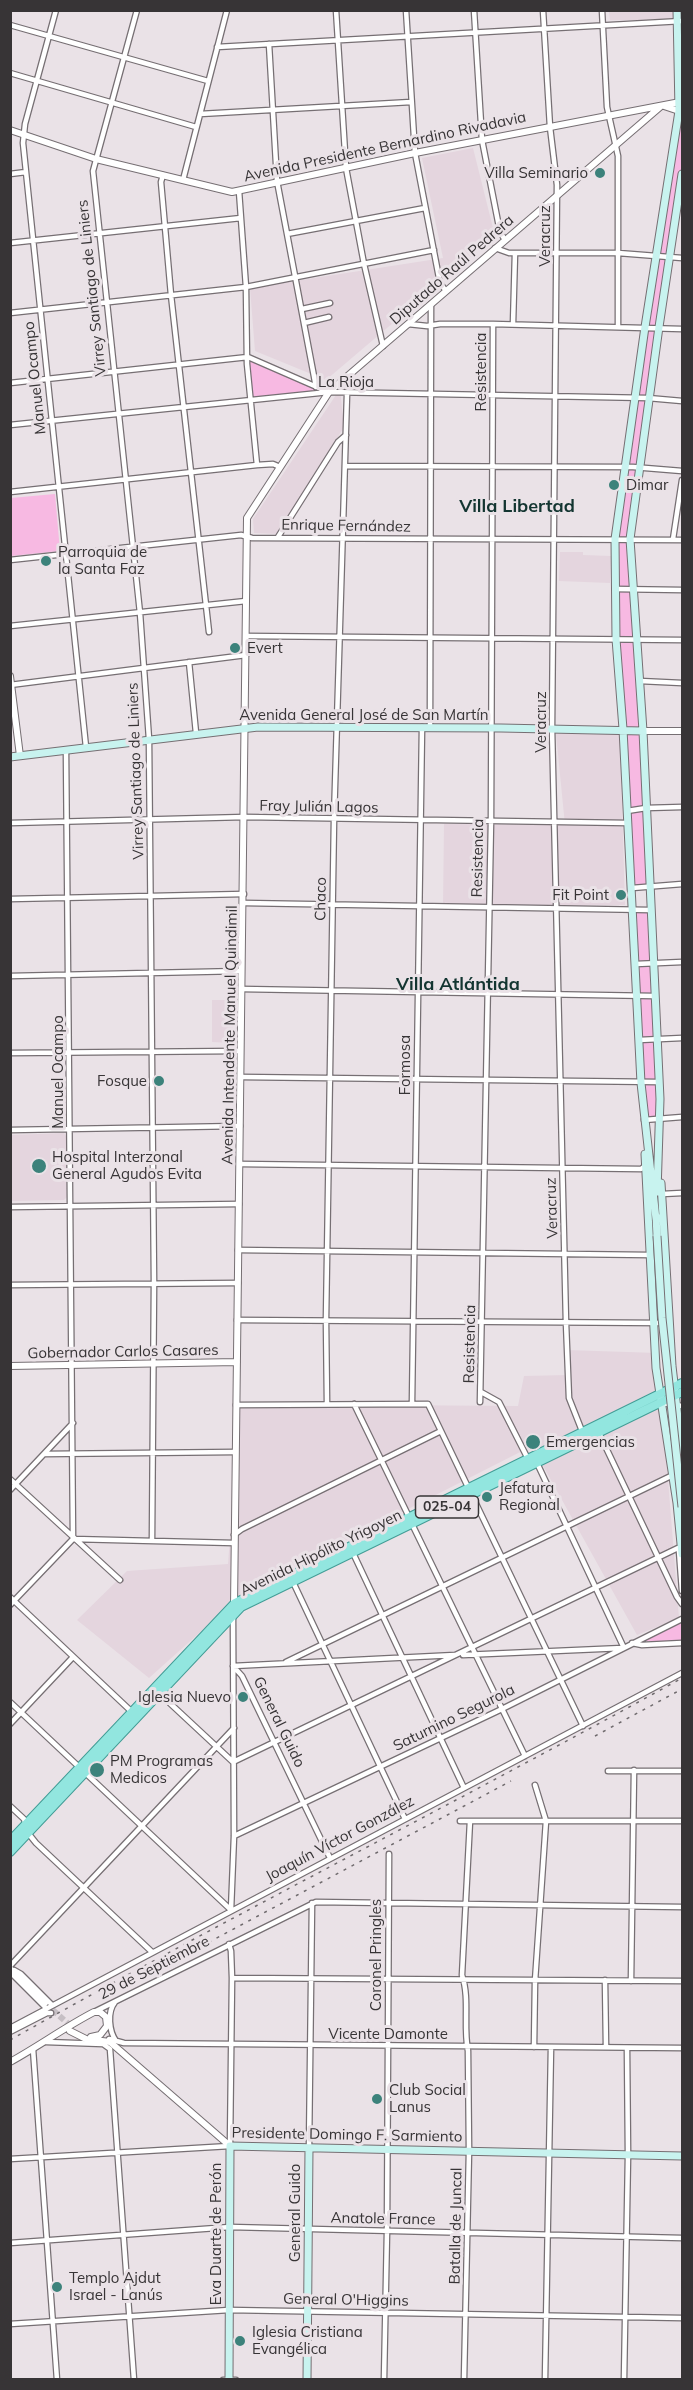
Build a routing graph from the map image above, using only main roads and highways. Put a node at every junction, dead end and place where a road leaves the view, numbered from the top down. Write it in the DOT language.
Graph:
graph roads {
  1 [pos="677,10"];
  2 [pos="680,21"];
  3 [pos="681,102"];
  4 [pos="681,112"];
  5 [pos="682,174"];
  6 [pos="681,189"];
  7 [pos="624,729"];
  8 [pos="643,730"];
  9 [pos="10,757"];
  10 [pos="646,1139"];
  11 [pos="659,1159"];
  12 [pos="656,1219"];
  13 [pos="679,1390"];
  14 [pos="660,1398"];
  15 [pos="680,1406"];
  16 [pos="682,1453"];
  17 [pos="471,1491"];
  18 [pos="682,1507"];
  19 [pos="410,1520"];
  20 [pos="681,1551"];
  21 [pos="83,1770"];
  22 [pos="10,1840"];
  23 [pos="10,1852"];
  24 [pos="230,2146"];
  25 [pos="309,2148"];
  26 [pos="682,2156"];
  27 [pos="229,2379"];
  28 [pos="307,2379"];
  1 -- 2 [label="main road"];
  2 -- 3 [label="main road"];
  3 -- 4 [label="main road"];
  4 -- 7 [label="main road"];
  5 -- 6 [label="main road"];
  6 -- 8 [label="main road"];
  7 -- 8 [label="main road, Avenida General José de San Martín"];
  7 -- 9 [label="main road, Avenida General José de San Martín"];
  7 -- 10 [label="main road"];
  8 -- 11 [label="main road"];
  10 -- 12 [label="main road"];
  10 -- 14 [label="main road"];
  11 -- 12 [label="main road"];
  11 -- 13 [label="main road"];
  12 -- 18 [label="main road, bridge"];
  13 -- 14 [label="main road, Avenida Hipólito Yrigoyen / 025-04"];
  13 -- 15 [label="main road"];
  14 -- 17 [label="main road, Avenida Hipólito Yrigoyen / 025-04"];
  14 -- 17 [label="main road, Avenida Hipólito Yrigoyen / 025-04"];
  14 -- 20 [label="main road"];
  15 -- 16 [label="main road"];
  17 -- 19 [label="main road, Avenida Hipólito Yrigoyen / 025-04"];
  19 -- 21 [label="main road, Avenida Hipólito Yrigoyen / 025-04"];
  19 -- 21 [label="main road, Avenida Hipólito Yrigoyen / 025-04"];
  21 -- 22 [label="main road, Avenida Hipólito Yrigoyen / 025-04"];
  21 -- 23 [label="main road, Avenida Hipólito Yrigoyen / 025-04"];
  24 -- 25 [label="main road, Presidente Domingo F. Sarmiento"];
  24 -- 27 [label="main road, Eva Duarte de Perón"];
  25 -- 26 [label="main road, Presidente Domingo F. Sarmiento"];
  25 -- 28 [label="main road, General Guido"];
}
